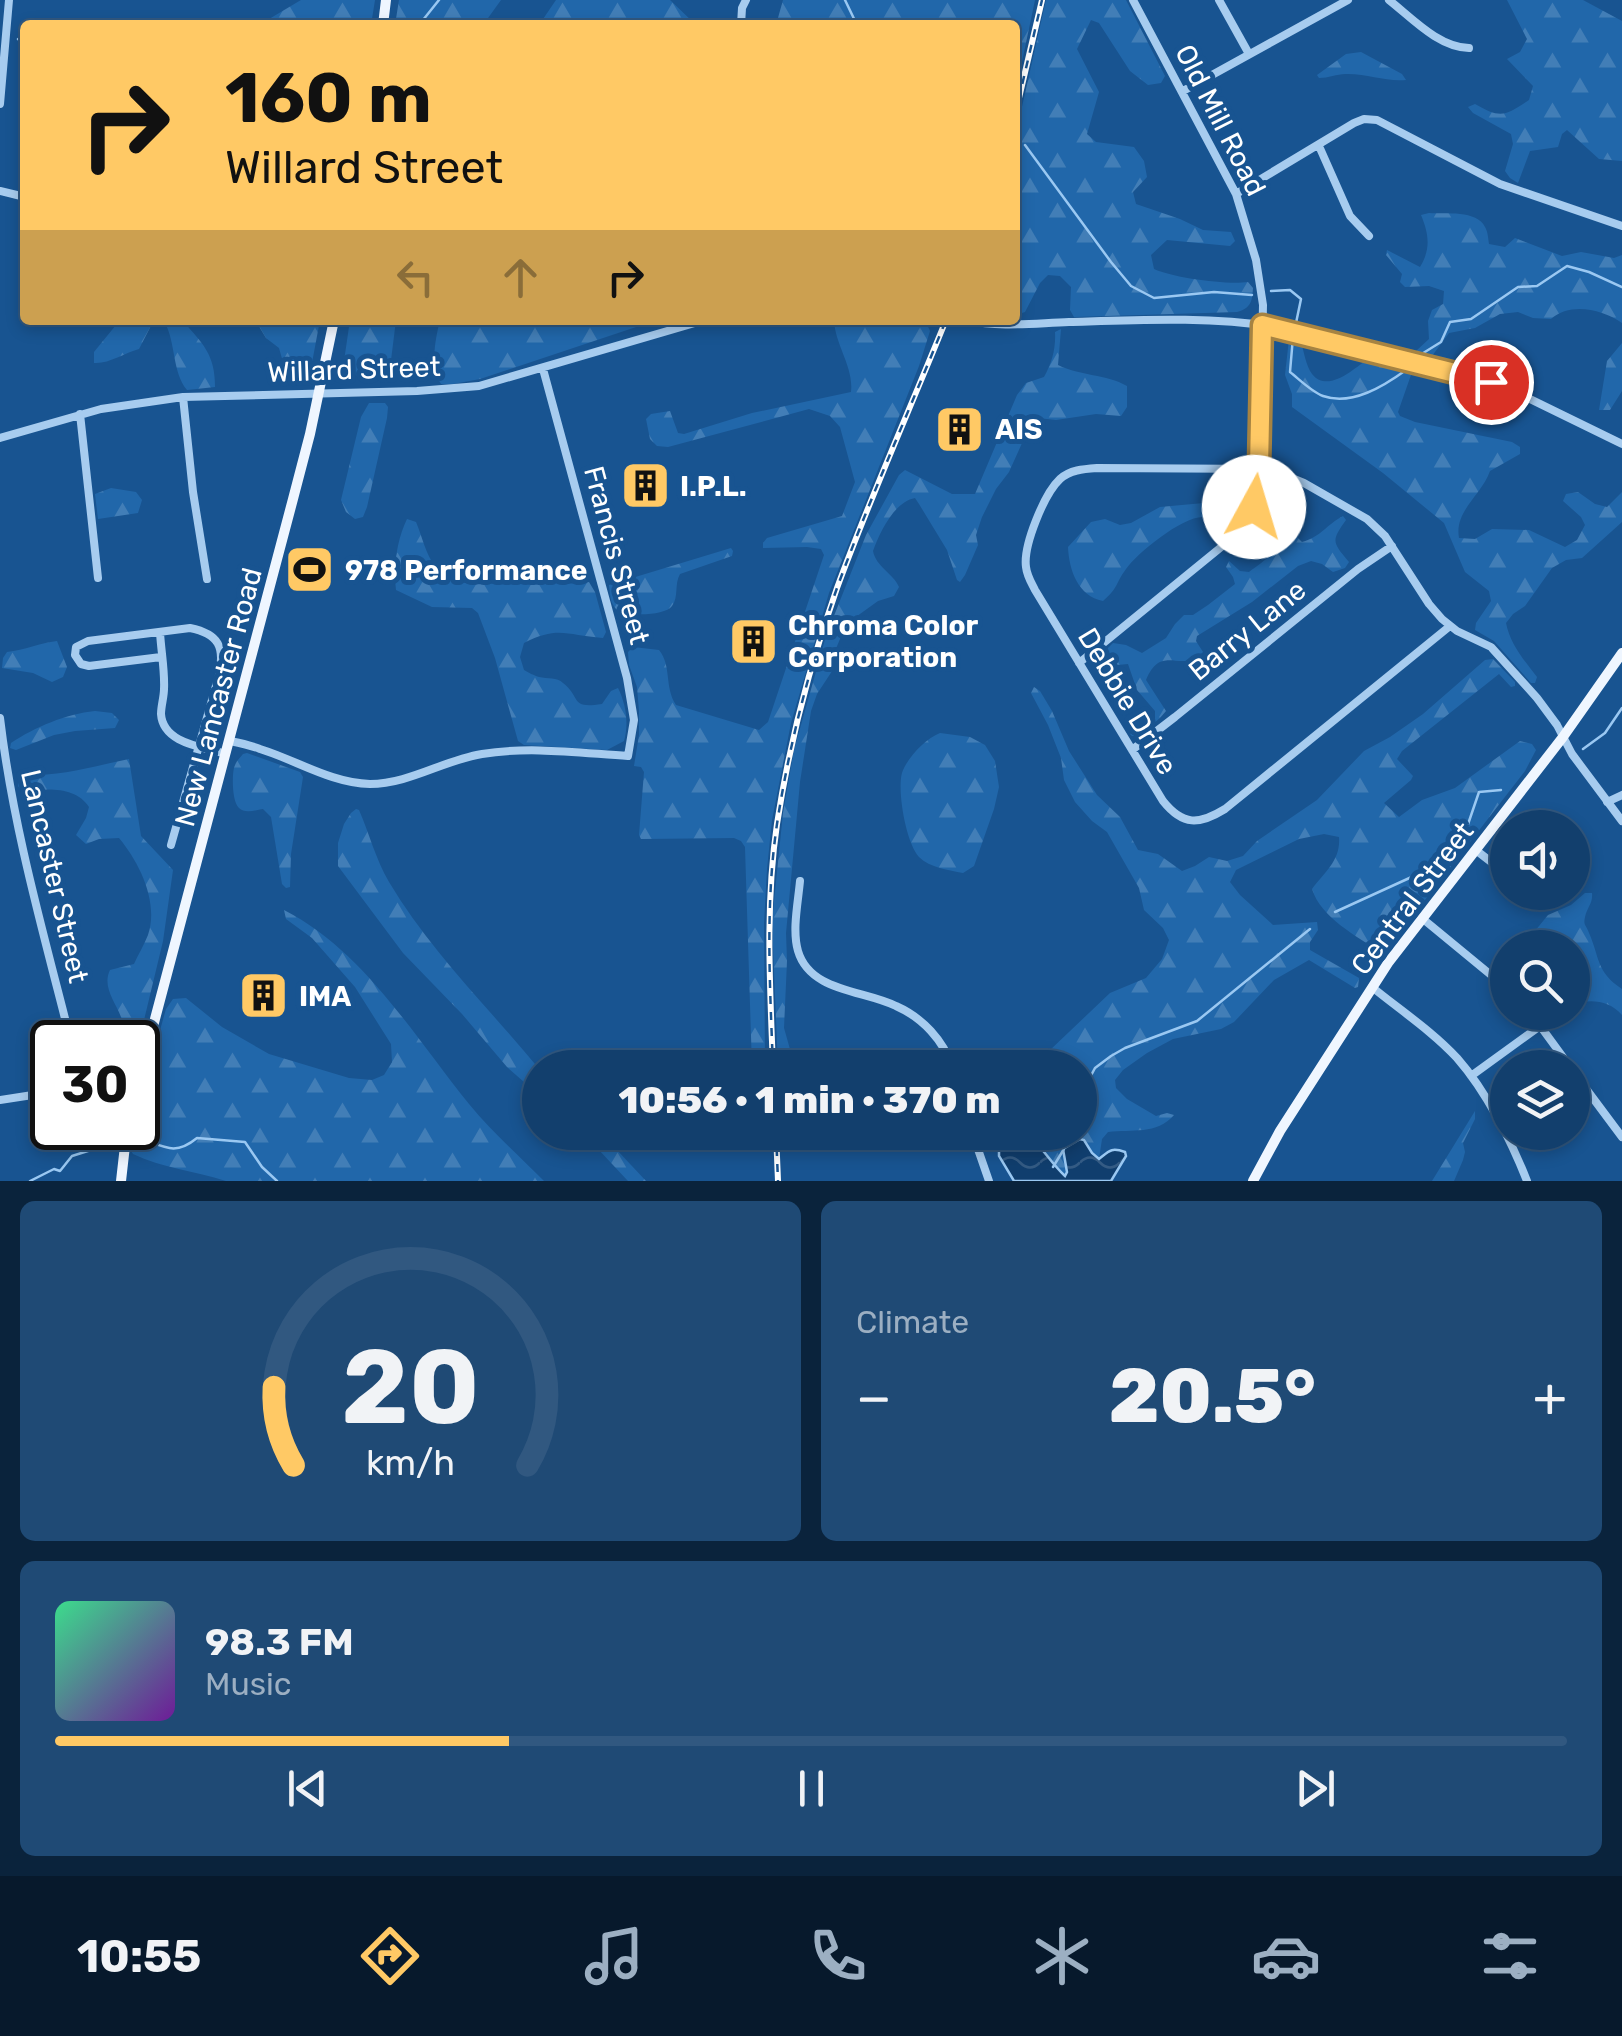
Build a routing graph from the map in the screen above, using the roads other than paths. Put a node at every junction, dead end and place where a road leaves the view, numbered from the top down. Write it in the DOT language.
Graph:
graph roads {
  1 [pos="10,0"];
  2 [pos="734,0"];
  3 [pos="1133,0"];
  4 [pos="1219,0"];
  5 [pos="1348,0"];
  6 [pos="1389,0"];
  7 [pos="744,4"];
  8 [pos="1469,48"];
  9 [pos="1248,54"];
  10 [pos="1183,91"];
  11 [pos="0,104"];
  12 [pos="1319,146"];
  13 [pos="1236,194"];
  14 [pos="1622,226"];
  15 [pos="1369,236"];
  16 [pos="1020,324"];
  17 [pos="333,325"];
  18 [pos="675,325"];
  19 [pos="1262,325"];
  20 [pos="543,368"];
  21 [pos="318,392"];
  22 [pos="183,396"];
  23 [pos="80,414"];
  24 [pos="0,438"];
  25 [pos="1622,444"];
  26 [pos="1259,467"];
  27 [pos="1392,546"];
  28 [pos="98,578"];
  29 [pos="206,578"];
  30 [pos="1450,626"];
  31 [pos="160,632"];
  32 [pos="1622,653"];
  33 [pos="161,657"];
  34 [pos="1080,663"];
  35 [pos="0,718"];
  36 [pos="1563,738"];
  37 [pos="230,741"];
  38 [pos="198,746"];
  39 [pos="1132,750"];
  40 [pos="226,754"];
  41 [pos="4,777"];
  42 [pos="1622,794"];
  43 [pos="1607,802"];
  44 [pos="1622,822"];
  45 [pos="170,845"];
  46 [pos="1477,851"];
  47 [pos="1490,861"];
  48 [pos="800,881"];
  49 [pos="1424,919"];
  50 [pos="1490,974"];
  51 [pos="1372,987"];
  52 [pos="65,1020"];
  53 [pos="155,1020"];
  54 [pos="1534,1030"];
  55 [pos="945,1050"];
  56 [pos="1471,1076"];
  57 [pos="1590,1093"];
  58 [pos="30,1095"];
  59 [pos="0,1100"];
  60 [pos="1622,1137"];
  61 [pos="125,1150"];
  62 [pos="978,1150"];
  63 [pos="121,1181"];
  64 [pos="989,1181"];
  65 [pos="1253,1181"];
  66 [pos="1527,1181"];
  1 -- 11 [label="street"];
  2 -- 7 [label="street"];
  3 -- 10 [label="street, Old Mill Road"];
  4 -- 9 [label="street"];
  5 -- 9 [label="street"];
  6 -- 8 [label="street"];
  9 -- 10 [label="street"];
  10 -- 13 [label="street, Old Mill Road"];
  12 -- 13 [label="street"];
  12 -- 14 [label="street"];
  12 -- 15 [label="street"];
  13 -- 19 [label="street, Old Mill Road"];
  16 -- 19 [label="street"];
  17 -- 21 [label="main road, New Lancaster Road"];
  18 -- 20 [label="street, Willard Street"];
  19 -- 25 [label="street"];
  19 -- 26 [label="street, Old Mill Road"];
  20 -- 21 [label="street, Willard Street"];
  20 -- 37 [label="street, Francis Street"];
  21 -- 22 [label="street, Willard Street"];
  21 -- 37 [label="main road, New Lancaster Road"];
  22 -- 23 [label="street, Willard Street"];
  22 -- 29 [label="street"];
  23 -- 24 [label="street, Willard Street"];
  23 -- 28 [label="street"];
  26 -- 27 [label="street"];
  26 -- 34 [label="street, Old Mill Road"];
  26 -- 34 [label="street, Debbie Drive"];
  27 -- 30 [label="street"];
  27 -- 39 [label="street, Barry Lane"];
  30 -- 36 [label="street"];
  30 -- 39 [label="street, Debbie Drive"];
  31 -- 33 [label="street"];
  31 -- 33 [label="street"];
  31 -- 38 [label="street"];
  32 -- 36 [label="main road, Central Street"];
  33 -- 38 [label="street"];
  34 -- 39 [label="street, Debbie Drive"];
  35 -- 41 [label="street, Lancaster Street"];
  36 -- 43 [label="street"];
  36 -- 46 [label="main road, Central Street"];
  37 -- 40 [label="main road, New Lancaster Road"];
  38 -- 40 [label="street"];
  38 -- 45 [label="street"];
  40 -- 53 [label="main road, New Lancaster Road"];
  41 -- 52 [label="street, Lancaster Street"];
  42 -- 43 [label="street"];
  43 -- 44 [label="street"];
  46 -- 47 [label="street"];
  46 -- 49 [label="main road, Central Street"];
  48 -- 55 [label="street"];
  49 -- 50 [label="street"];
  49 -- 51 [label="main road, Central Street"];
  51 -- 56 [label="street"];
  51 -- 65 [label="main road, Central Street"];
  54 -- 56 [label="street"];
  56 -- 66 [label="street"];
  57 -- 60 [label="street"];
  58 -- 59 [label="street"];
  61 -- 63 [label="main road"];
  62 -- 64 [label="street"];
}
